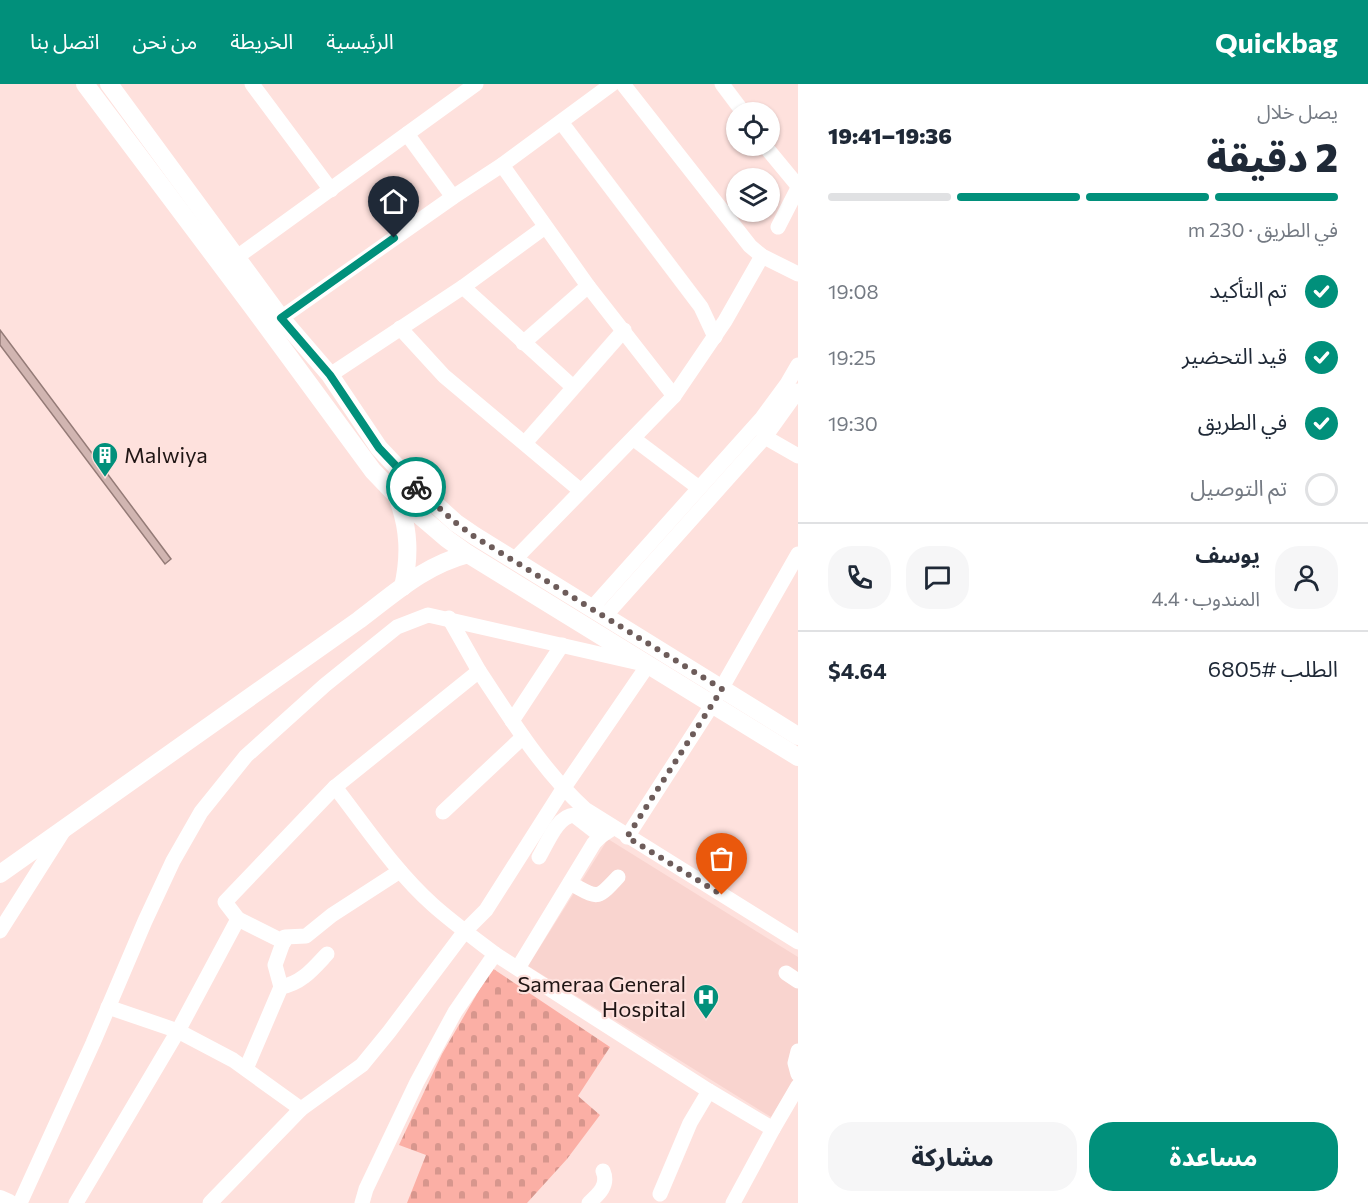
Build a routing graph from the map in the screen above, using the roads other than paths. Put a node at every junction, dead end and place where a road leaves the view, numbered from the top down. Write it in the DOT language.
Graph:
graph roads {
  1 [pos="85,84"];
  2 [pos="109,84"];
  3 [pos="252,84"];
  4 [pos="612,84"];
  5 [pos="623,84"];
  6 [pos="722,84"];
  7 [pos="468,86"];
  8 [pos="735,102"];
  9 [pos="561,122"];
  10 [pos="407,134"];
  11 [pos="773,156"];
  12 [pos="502,165"];
  13 [pos="798,187"];
  14 [pos="331,190"];
  15 [pos="453,197"];
  16 [pos="545,227"];
  17 [pos="778,227"];
  18 [pos="762,256"];
  19 [pos="237,257"];
  20 [pos="798,274"];
  21 [pos="588,286"];
  22 [pos="462,287"];
  23 [pos="281,318"];
  24 [pos="400,328"];
  25 [pos="624,330"];
  26 [pos="715,337"];
  27 [pos="523,343"];
  28 [pos="798,365"];
  29 [pos="330,375"];
  30 [pos="573,387"];
  31 [pos="797,394"];
  32 [pos="674,396"];
  33 [pos="346,399"];
  34 [pos="329,411"];
  35 [pos="762,418"];
  36 [pos="765,437"];
  37 [pos="634,439"];
  38 [pos="525,443"];
  39 [pos="798,456"];
  40 [pos="699,488"];
  41 [pos="581,491"];
  42 [pos="398,497"];
  43 [pos="468,554"];
  44 [pos="798,554"];
  45 [pos="514,560"];
  46 [pos="403,588"];
  47 [pos="598,613"];
  48 [pos="449,618"];
  49 [pos="562,645"];
  50 [pos="648,665"];
  51 [pos="479,671"];
  52 [pos="722,689"];
  53 [pos="712,705"];
  54 [pos="512,721"];
  55 [pos="798,736"];
  56 [pos="523,737"];
  57 [pos="798,757"];
  58 [pos="335,787"];
  59 [pos="563,789"];
  60 [pos="443,812"];
  61 [pos="64,830"];
  62 [pos="607,832"];
  63 [pos="627,837"];
  64 [pos="539,857"];
  65 [pos="400,871"];
  66 [pos="0,874"];
  67 [pos="618,877"];
  68 [pos="570,883"];
  69 [pos="238,919"];
  70 [pos="0,931"];
  71 [pos="465,931"];
  72 [pos="284,942"];
  73 [pos="798,942"];
  74 [pos="327,954"];
  75 [pos="495,954"];
  76 [pos="518,968"];
  77 [pos="281,987"];
  78 [pos="108,1008"];
  79 [pos="178,1031"];
  80 [pos="798,1051"];
  81 [pos="246,1069"];
  82 [pos="798,1074"];
  83 [pos="798,1086"];
  84 [pos="709,1091"];
  85 [pos="301,1109"];
  86 [pos="773,1129"];
  87 [pos="603,1171"];
  88 [pos="660,1194"];
  89 [pos="0,1199"];
  90 [pos="9,1203"];
  91 [pos="20,1203"];
  92 [pos="76,1203"];
  93 [pos="210,1203"];
  94 [pos="362,1203"];
  95 [pos="589,1203"];
  96 [pos="734,1203"];
  1 -- 34 [label="main road"];
  2 -- 19 [label="main road"];
  3 -- 14 [label="street"];
  4 -- 9 [label="street"];
  5 -- 18 [label="street"];
  6 -- 8 [label="street"];
  7 -- 10 [label="street"];
  9 -- 12 [label="street"];
  9 -- 26 [label="street"];
  10 -- 14 [label="street"];
  10 -- 15 [label="street"];
  11 -- 13 [label="street"];
  12 -- 15 [label="street"];
  12 -- 16 [label="street"];
  13 -- 17 [label="street"];
  14 -- 19 [label="street"];
  15 -- 23 [label="street"];
  16 -- 21 [label="street"];
  16 -- 22 [label="street"];
  18 -- 20 [label="street"];
  18 -- 26 [label="street"];
  19 -- 23 [label="main road"];
  21 -- 25 [label="street"];
  21 -- 27 [label="street"];
  22 -- 24 [label="street"];
  22 -- 27 [label="street"];
  23 -- 29 [label="main road"];
  24 -- 29 [label="street"];
  24 -- 38 [label="street"];
  25 -- 30 [label="street"];
  25 -- 32 [label="street"];
  26 -- 32 [label="street"];
  27 -- 30 [label="street"];
  28 -- 35 [label="street"];
  29 -- 33 [label="main road"];
  30 -- 38 [label="street"];
  31 -- 36 [label="street"];
  32 -- 37 [label="street"];
  33 -- 34 [label="main road"];
  33 -- 45 [label="main road"];
  34 -- 42 [label="main road"];
  35 -- 36 [label="street"];
  35 -- 40 [label="street"];
  36 -- 39 [label="street"];
  36 -- 47 [label="street"];
  37 -- 40 [label="street"];
  37 -- 41 [label="street"];
  38 -- 41 [label="street"];
  40 -- 47 [label="street"];
  41 -- 45 [label="street"];
  42 -- 43 [label="main road"];
  42 -- 46 [label="main road"];
  43 -- 46 [label="main road"];
  43 -- 50 [label="main road"];
  44 -- 52 [label="street"];
  45 -- 47 [label="main road"];
  46 -- 61 [label="main road"];
  47 -- 52 [label="main road"];
  48 -- 49 [label="street"];
  48 -- 51 [label="street"];
  48 -- 78 [label="street"];
  49 -- 50 [label="street"];
  49 -- 54 [label="street"];
  50 -- 53 [label="main road"];
  50 -- 59 [label="street"];
  51 -- 54 [label="street"];
  51 -- 58 [label="street"];
  52 -- 53 [label="street"];
  52 -- 55 [label="main road"];
  53 -- 57 [label="main road"];
  53 -- 63 [label="street"];
  54 -- 56 [label="street"];
  56 -- 59 [label="street"];
  56 -- 60 [label="street"];
  58 -- 65 [label="street"];
  58 -- 69 [label="street"];
  59 -- 62 [label="street"];
  59 -- 71 [label="street"];
  61 -- 66 [label="main road"];
  61 -- 70 [label="street"];
  62 -- 63 [label="street"];
  62 -- 64 [label="street"];
  62 -- 68 [label="street"];
  63 -- 73 [label="street"];
  65 -- 71 [label="street"];
  65 -- 72 [label="street"];
  67 -- 68 [label="street"];
  68 -- 76 [label="street"];
  69 -- 72 [label="street"];
  69 -- 79 [label="street"];
  71 -- 75 [label="street"];
  71 -- 85 [label="street"];
  72 -- 77 [label="street"];
  74 -- 77 [label="street"];
  75 -- 76 [label="street"];
  75 -- 94 [label="street"];
  76 -- 84 [label="street"];
  77 -- 81 [label="street"];
  78 -- 79 [label="street"];
  78 -- 91 [label="street"];
  79 -- 81 [label="street"];
  79 -- 92 [label="street"];
  80 -- 82 [label="street"];
  81 -- 85 [label="street"];
  83 -- 86 [label="street"];
  84 -- 86 [label="street"];
  84 -- 88 [label="street"];
  85 -- 93 [label="street"];
  86 -- 96 [label="street"];
  87 -- 95 [label="street"];
  89 -- 90 [label="main road"];
}
